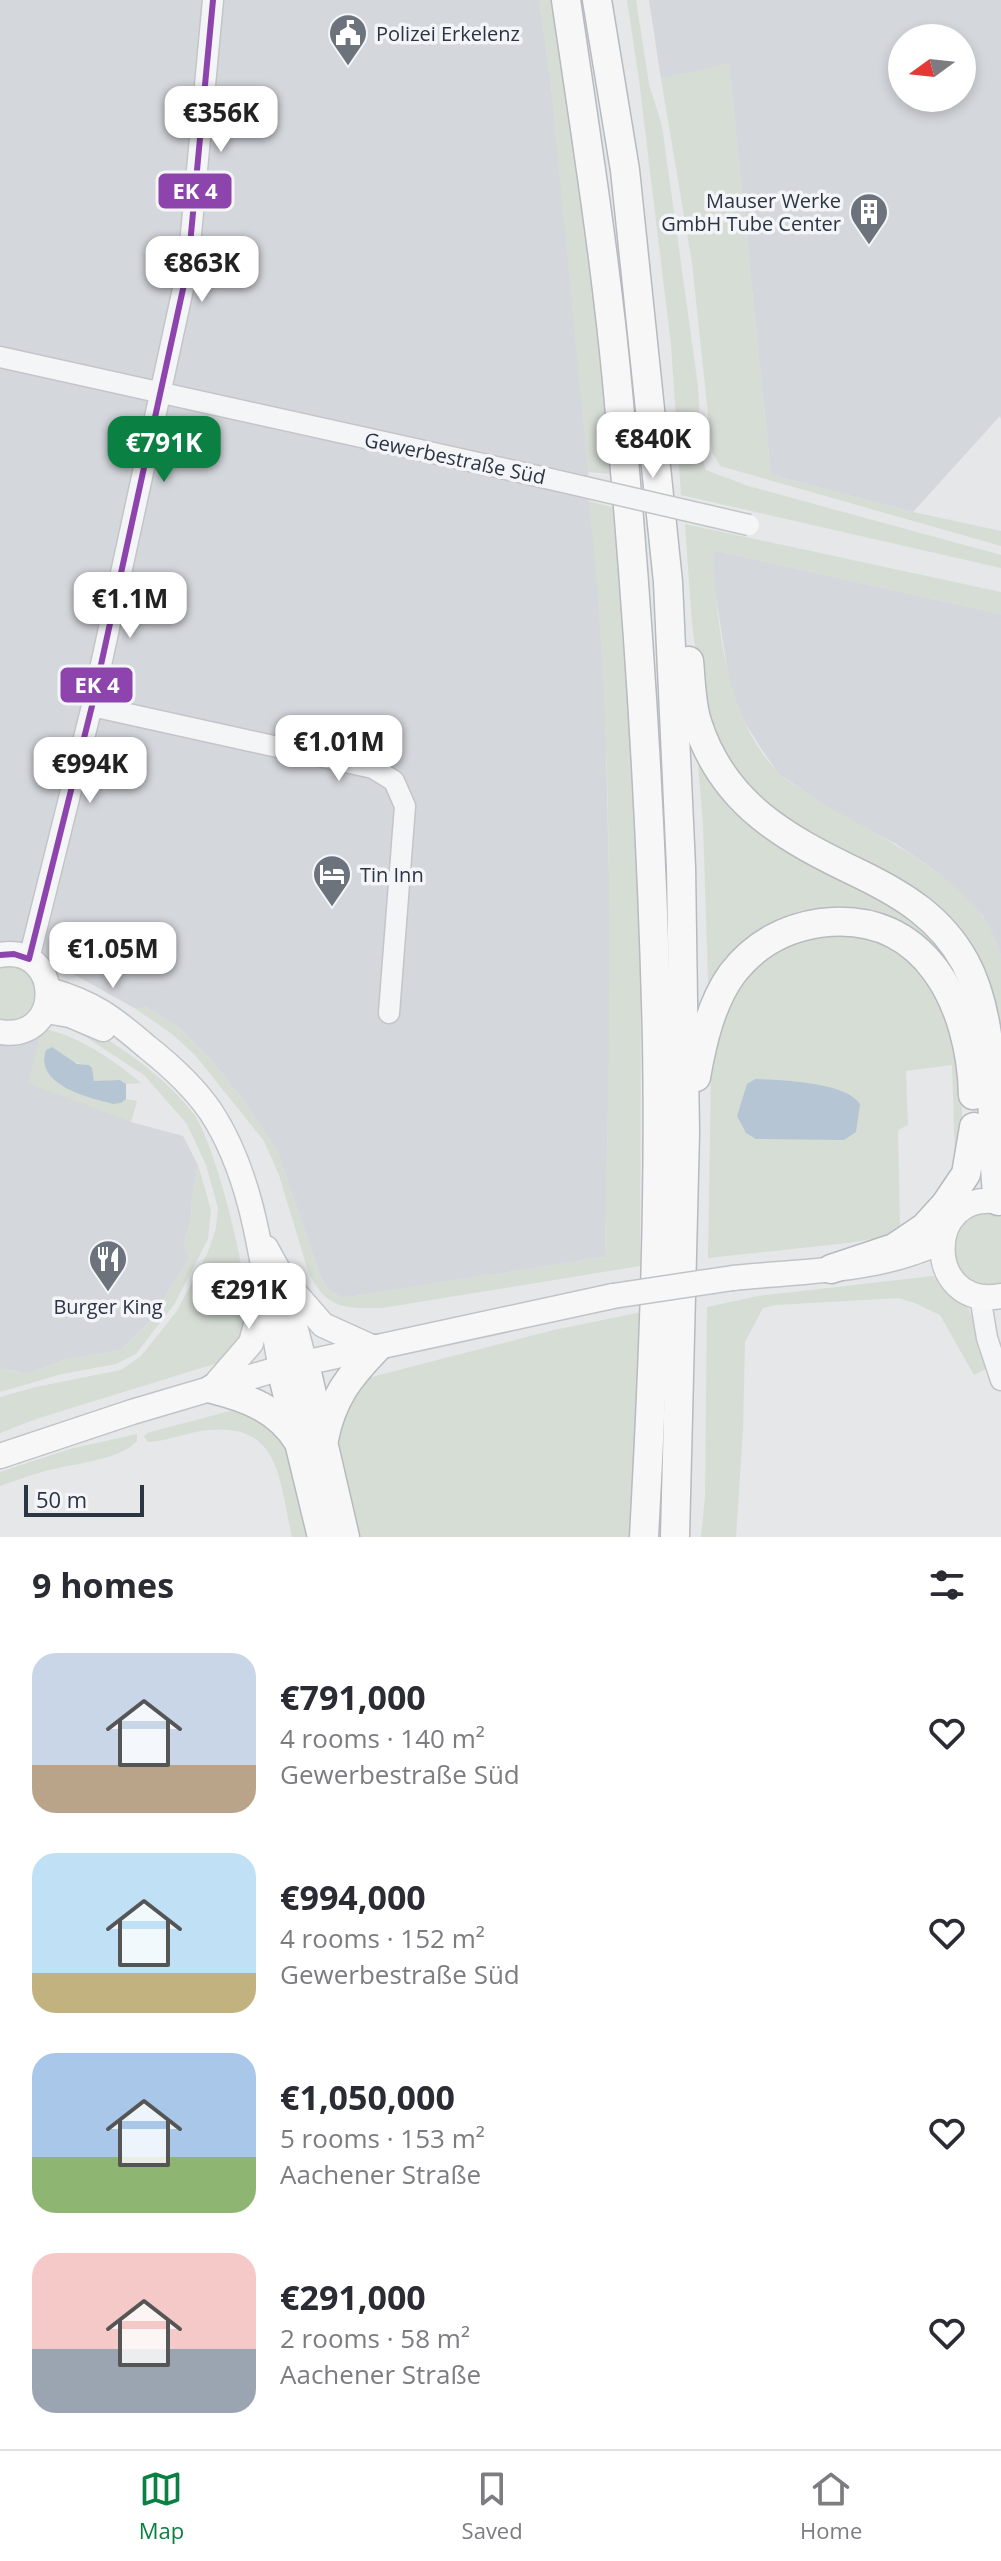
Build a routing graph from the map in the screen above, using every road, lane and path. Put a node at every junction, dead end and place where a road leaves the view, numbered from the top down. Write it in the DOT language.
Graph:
graph roads {
  1 [pos="213,0"];
  2 [pos="566,0"];
  3 [pos="597,0"];
  4 [pos="0,357"];
  5 [pos="161,394"];
  6 [pos="749,525"];
  7 [pos="668,582"];
  8 [pos="92,706"];
  9 [pos="0,955"];
  10 [pos="29,959"];
  11 [pos="47,1000"];
  12 [pos="389,1013"];
  13 [pos="0,1032"];
  14 [pos="685,1133"];
  15 [pos="990,1133"];
  16 [pos="992,1201"];
  17 [pos="942,1241"];
  18 [pos="945,1266"];
  19 [pos="831,1269"];
  20 [pos="274,1280"];
  21 [pos="990,1296"];
  22 [pos="376,1349"];
  23 [pos="293,1366"];
  24 [pos="1001,1380"];
  25 [pos="212,1389"];
  26 [pos="312,1445"];
  27 [pos="0,1456"];
  28 [pos="322,1537"];
  29 [pos="345,1537"];
  30 [pos="642,1537"];
  31 [pos="675,1537"];
  1 -- 5 [label="street"];
  2 -- 30 [label="highway"];
  3 -- 7 [label="highway"];
  4 -- 5 [label="street, Gewerbestraße Süd"];
  5 -- 6 [label="street, Gewerbestraße Süd, bridge"];
  5 -- 8 [label="street"];
  7 -- 14 [label="highway"];
  7 -- 15 [label="highway"];
  8 -- 10 [label="street"];
  8 -- 12 [label="street"];
  9 -- 10 [label="main road"];
  10 -- 11 [label="main road"];
  11 -- 13 [label="main road"];
  11 -- 20 [label="main road"];
  14 -- 15 [label="highway"];
  14 -- 31 [label="highway"];
  15 -- 16 [label="highway"];
  15 -- 19 [label="highway"];
  16 -- 17 [label="main road"];
  17 -- 18 [label="main road"];
  17 -- 19 [label="main road"];
  18 -- 19 [label="main road"];
  18 -- 21 [label="main road"];
  19 -- 22 [label="main road, bridge"];
  20 -- 22 [label="main road"];
  20 -- 23 [label="main road"];
  20 -- 25 [label="main road"];
  21 -- 24 [label="street"];
  22 -- 23 [label="main road"];
  22 -- 26 [label="highway"];
  23 -- 25 [label="main road"];
  23 -- 26 [label="highway"];
  25 -- 26 [label="highway"];
  25 -- 27 [label="main road"];
  26 -- 28 [label="highway"];
  26 -- 29 [label="highway"];
}
